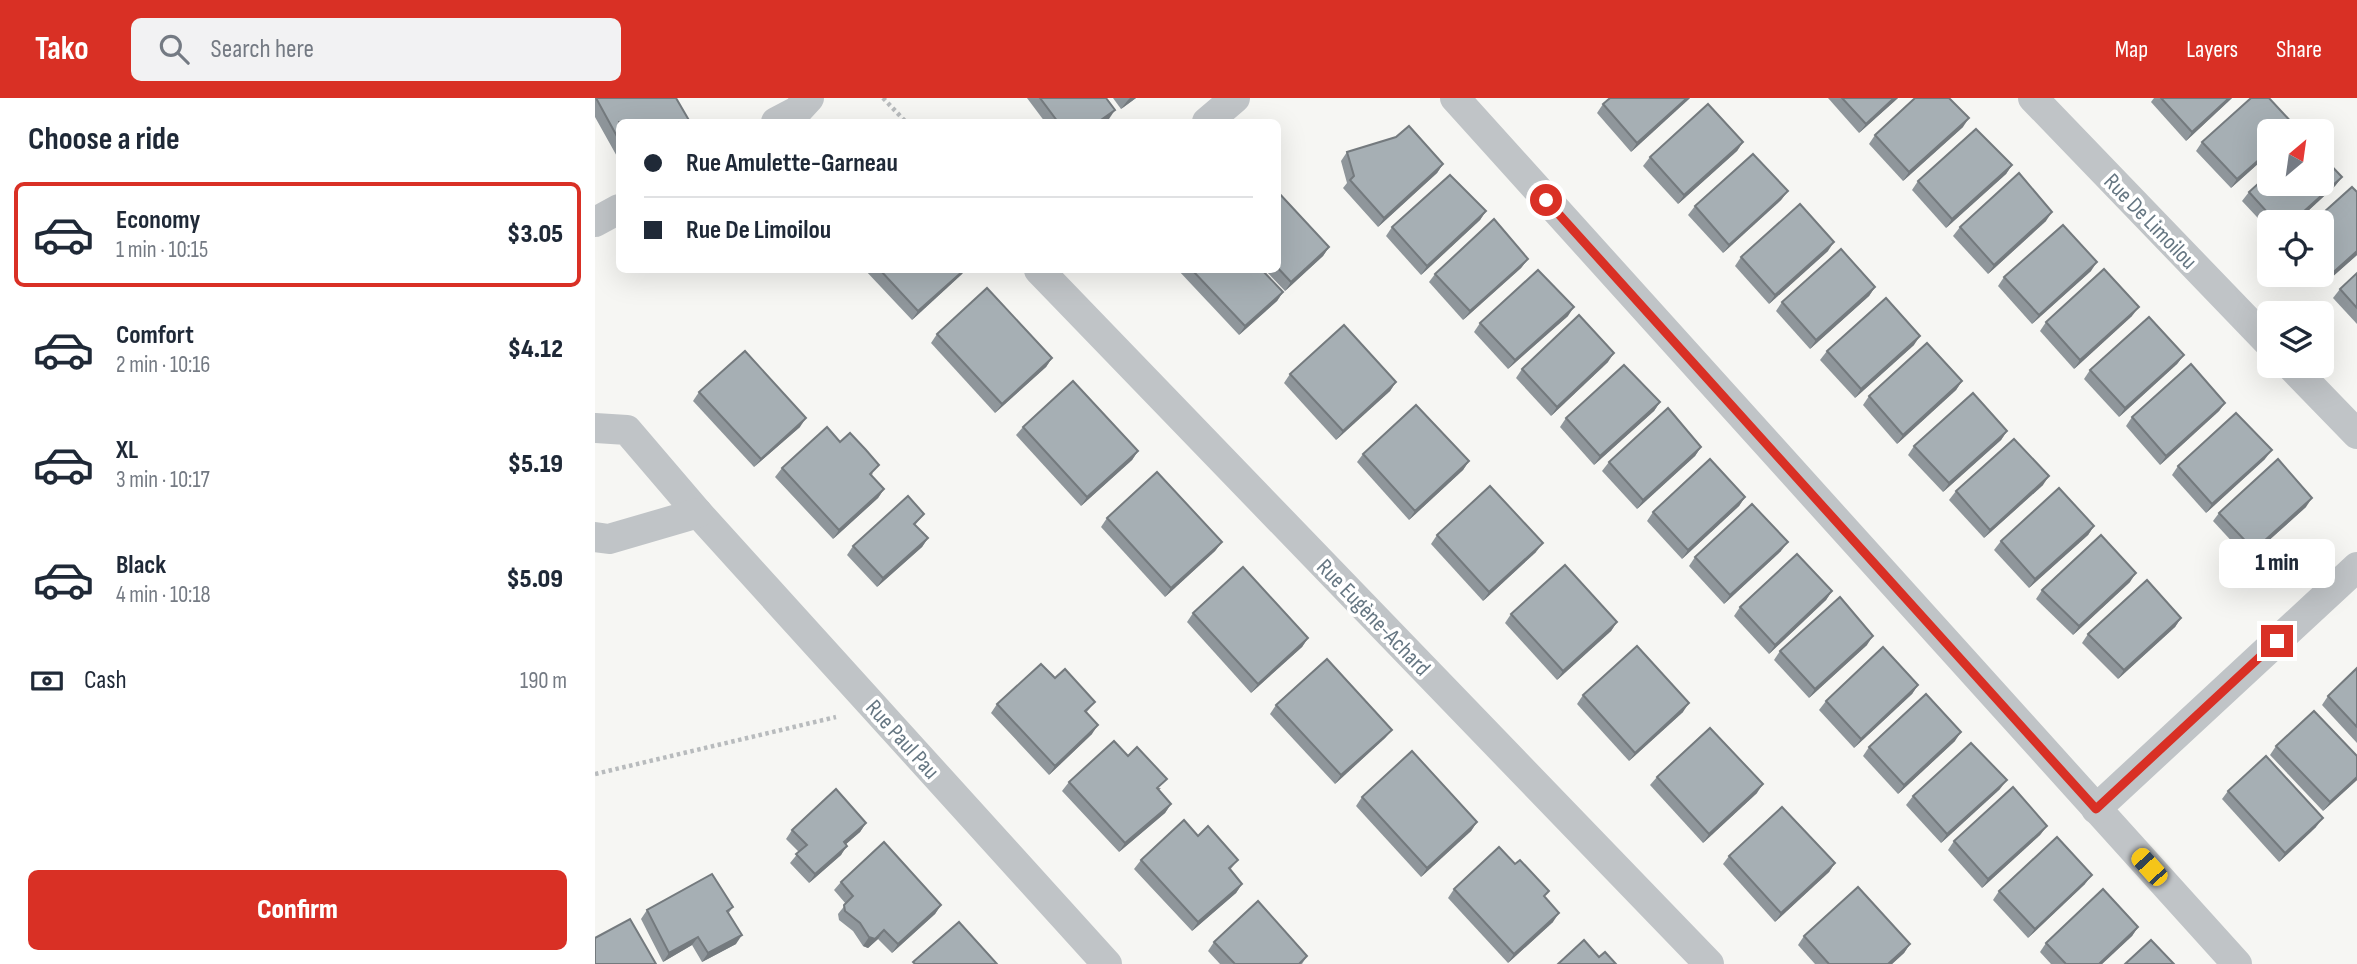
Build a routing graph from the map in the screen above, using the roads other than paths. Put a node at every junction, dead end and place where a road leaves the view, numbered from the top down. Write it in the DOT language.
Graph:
graph roads {
  1 [pos="809,98"];
  2 [pos="1235,98"];
  3 [pos="1455,98"];
  4 [pos="2033,98"];
  5 [pos="782,119"];
  6 [pos="1210,119"];
  7 [pos="616,211"];
  8 [pos="595,222"];
  9 [pos="1042,273"];
  10 [pos="2257,331"];
  11 [pos="2303,378"];
  12 [pos="595,428"];
  13 [pos="2357,434"];
  14 [pos="698,513"];
  15 [pos="595,537"];
  16 [pos="2357,567"];
  17 [pos="2096,809"];
  18 [pos="1107,964"];
  19 [pos="1709,964"];
  20 [pos="2237,964"];
  1 -- 5 [label="street"];
  2 -- 6 [label="street"];
  3 -- 17 [label="street"];
  4 -- 10 [label="street, Rue De Limoilou"];
  7 -- 8 [label="street"];
  9 -- 19 [label="street, Rue Eugène-Achard"];
  11 -- 13 [label="street"];
  12 -- 14 [label="street, Rue Paul Pau"];
  14 -- 15 [label="street"];
  14 -- 18 [label="street, Rue Paul Pau"];
  16 -- 17 [label="street"];
  17 -- 20 [label="street"];
}
